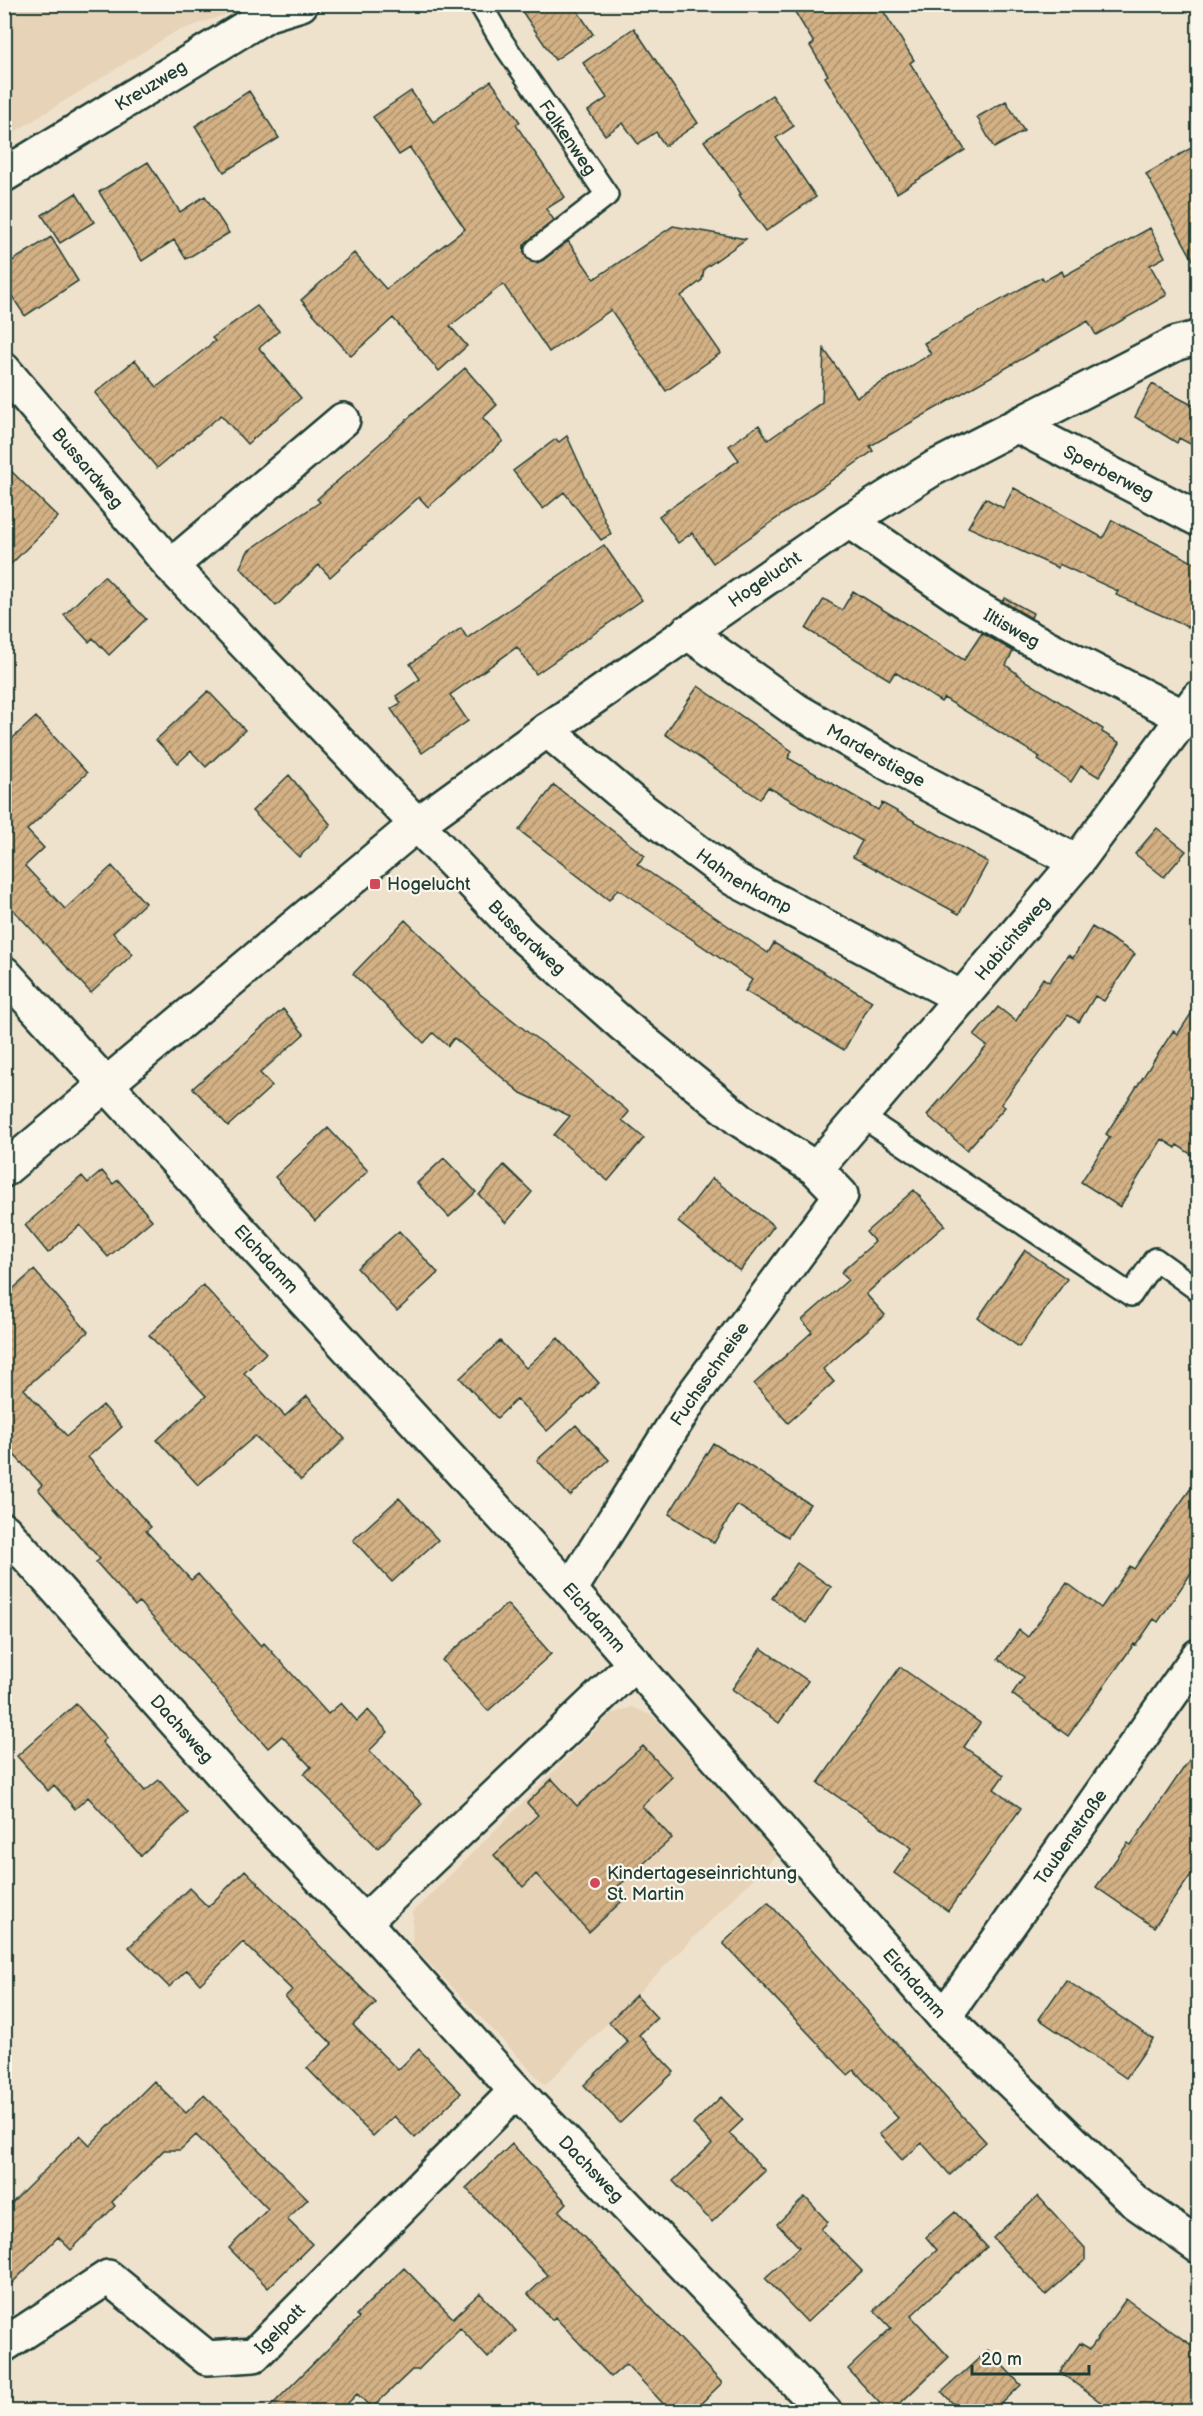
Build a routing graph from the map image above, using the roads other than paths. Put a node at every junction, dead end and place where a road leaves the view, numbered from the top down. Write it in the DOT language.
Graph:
graph roads {
  1 [pos="301,4"];
  2 [pos="480,4"];
  3 [pos="265,9"];
  4 [pos="4,175"];
  5 [pos="536,250"];
  6 [pos="1198,338"];
  7 [pos="4,370"];
  8 [pos="343,420"];
  9 [pos="1018,426"];
  10 [pos="1198,519"];
  11 [pos="849,521"];
  12 [pos="171,566"];
  13 [pos="687,632"];
  14 [pos="1192,708"];
  15 [pos="547,730"];
  16 [pos="416,825"];
  17 [pos="1077,862"];
  18 [pos="4,973"];
  19 [pos="962,999"];
  20 [pos="108,1084"];
  21 [pos="861,1116"];
  22 [pos="816,1169"];
  23 [pos="4,1170"];
  24 [pos="1198,1290"];
  25 [pos="4,1530"];
  26 [pos="570,1590"];
  27 [pos="1198,1656"];
  28 [pos="635,1663"];
  29 [pos="363,1922"];
  30 [pos="944,2017"];
  31 [pos="516,2091"];
  32 [pos="1198,2246"];
  33 [pos="4,2345"];
  34 [pos="825,2412"];
  1 -- 3 [label="street, Kreuzweg"];
  2 -- 5 [label="lane, Falkenweg"];
  3 -- 4 [label="street, Kreuzweg"];
  6 -- 9 [label="street, Hogelucht"];
  7 -- 12 [label="street, Bussardweg"];
  8 -- 12 [label="street"];
  9 -- 10 [label="street, Sperberweg"];
  9 -- 11 [label="street, Hogelucht"];
  11 -- 13 [label="street, Hogelucht"];
  11 -- 14 [label="street, Iltisweg"];
  12 -- 16 [label="street, Bussardweg"];
  13 -- 15 [label="street, Hogelucht"];
  13 -- 17 [label="street, Marderstiege"];
  14 -- 17 [label="street, Habichtsweg"];
  15 -- 16 [label="street, Hogelucht"];
  15 -- 19 [label="street, Hahnenkamp"];
  16 -- 20 [label="street, Hogelucht"];
  16 -- 22 [label="street, Bussardweg"];
  17 -- 19 [label="street, Habichtsweg"];
  18 -- 20 [label="street, Elchdamm"];
  19 -- 21 [label="street, Habichtsweg"];
  20 -- 23 [label="street, Hogelucht"];
  20 -- 26 [label="street, Elchdamm"];
  21 -- 22 [label="street, Habichtsweg"];
  21 -- 24 [label="lane"];
  22 -- 26 [label="street, Fuchsschneise"];
  25 -- 29 [label="street, Dachsweg"];
  26 -- 28 [label="street, Elchdamm"];
  27 -- 30 [label="street, Taubenstraße"];
  28 -- 29 [label="street"];
  28 -- 30 [label="street, Elchdamm"];
  29 -- 31 [label="street, Dachsweg"];
  30 -- 32 [label="street, Elchdamm"];
  31 -- 33 [label="street, Igelpatt"];
  31 -- 34 [label="street, Dachsweg"];
}
